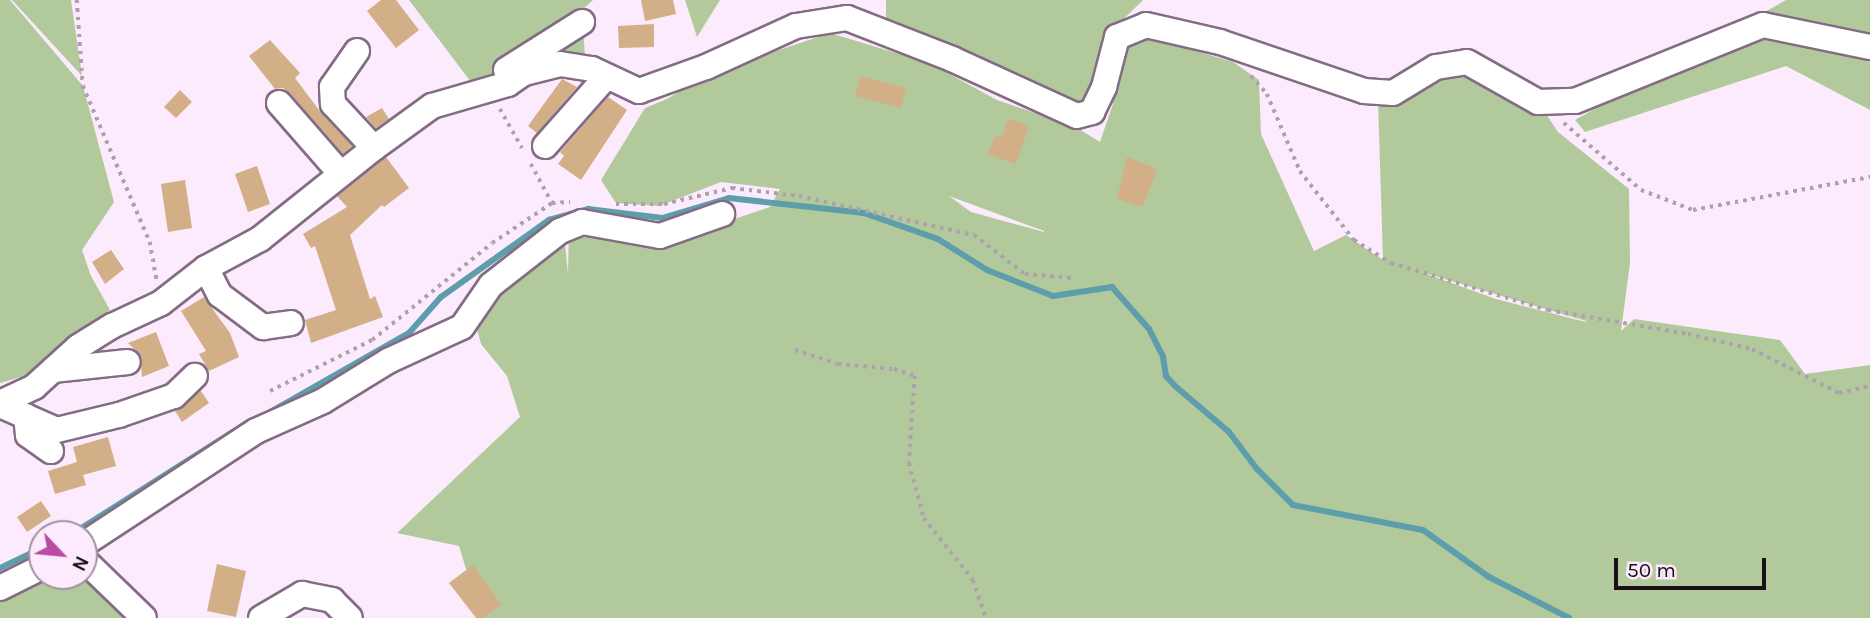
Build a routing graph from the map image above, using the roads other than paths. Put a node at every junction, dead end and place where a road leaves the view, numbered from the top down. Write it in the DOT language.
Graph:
graph roads {
  1 [pos="582,22"];
  2 [pos="1870,47"];
  3 [pos="357,51"];
  4 [pos="606,76"];
  5 [pos="479,91"];
  6 [pos="279,103"];
  7 [pos="545,146"];
  8 [pos="374,148"];
  9 [pos="341,174"];
  10 [pos="722,214"];
  11 [pos="206,268"];
  12 [pos="291,323"];
  13 [pos="128,362"];
  14 [pos="53,370"];
  15 [pos="195,376"];
  16 [pos="0,404"];
  17 [pos="26,416"];
  18 [pos="51,452"];
  19 [pos="98,535"];
  20 [pos="28,574"];
  21 [pos="98,574"];
  22 [pos="0,588"];
  23 [pos="144,618"];
  24 [pos="261,618"];
  25 [pos="350,618"];
  1 -- 5 [label="street"];
  2 -- 4 [label="street"];
  3 -- 8 [label="street"];
  4 -- 5 [label="street"];
  4 -- 7 [label="street"];
  5 -- 8 [label="street"];
  6 -- 9 [label="street"];
  8 -- 9 [label="street"];
  9 -- 11 [label="street"];
  10 -- 19 [label="street"];
  11 -- 12 [label="street"];
  11 -- 14 [label="street"];
  13 -- 14 [label="street"];
  14 -- 16 [label="street"];
  15 -- 17 [label="street"];
  16 -- 17 [label="street"];
  17 -- 18 [label="street"];
  20 -- 22 [label="street"];
  21 -- 23 [label="street"];
  24 -- 25 [label="street"];
}
